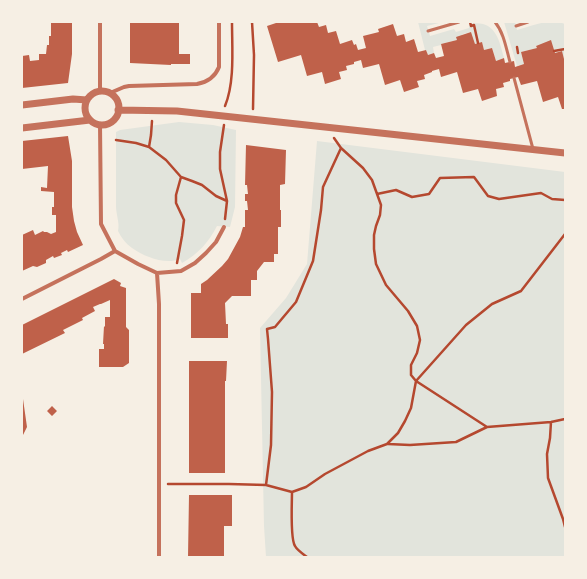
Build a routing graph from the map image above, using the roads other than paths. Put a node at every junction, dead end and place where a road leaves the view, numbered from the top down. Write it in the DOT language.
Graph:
graph roads {
  1 [pos="100,22"];
  2 [pos="219,22"];
  3 [pos="459,22"];
  4 [pos="495,22"];
  5 [pos="528,22"];
  6 [pos="516,26"];
  7 [pos="428,31"];
  8 [pos="510,62"];
  9 [pos="514,78"];
  10 [pos="100,91"];
  11 [pos="110,94"];
  12 [pos="87,100"];
  13 [pos="22,106"];
  14 [pos="118,110"];
  15 [pos="90,120"];
  16 [pos="100,124"];
  17 [pos="22,128"];
  18 [pos="533,149"];
  19 [pos="565,153"];
  20 [pos="224,227"];
  21 [pos="114,251"];
  22 [pos="157,273"];
  23 [pos="22,299"];
  24 [pos="159,557"];
  1 -- 10 [label="street"];
  2 -- 11 [label="street"];
  3 -- 7 [label="lane"];
  4 -- 8 [label="lane"];
  5 -- 6 [label="lane"];
  9 -- 18 [label="lane"];
  10 -- 11 [label="street"];
  10 -- 12 [label="street"];
  11 -- 14 [label="street"];
  12 -- 13 [label="street"];
  12 -- 15 [label="street"];
  14 -- 16 [label="street"];
  14 -- 18 [label="street"];
  15 -- 16 [label="street"];
  15 -- 17 [label="street"];
  16 -- 21 [label="street"];
  18 -- 19 [label="street"];
  20 -- 22 [label="street"];
  21 -- 22 [label="street"];
  21 -- 23 [label="street"];
  22 -- 24 [label="street"];
}
